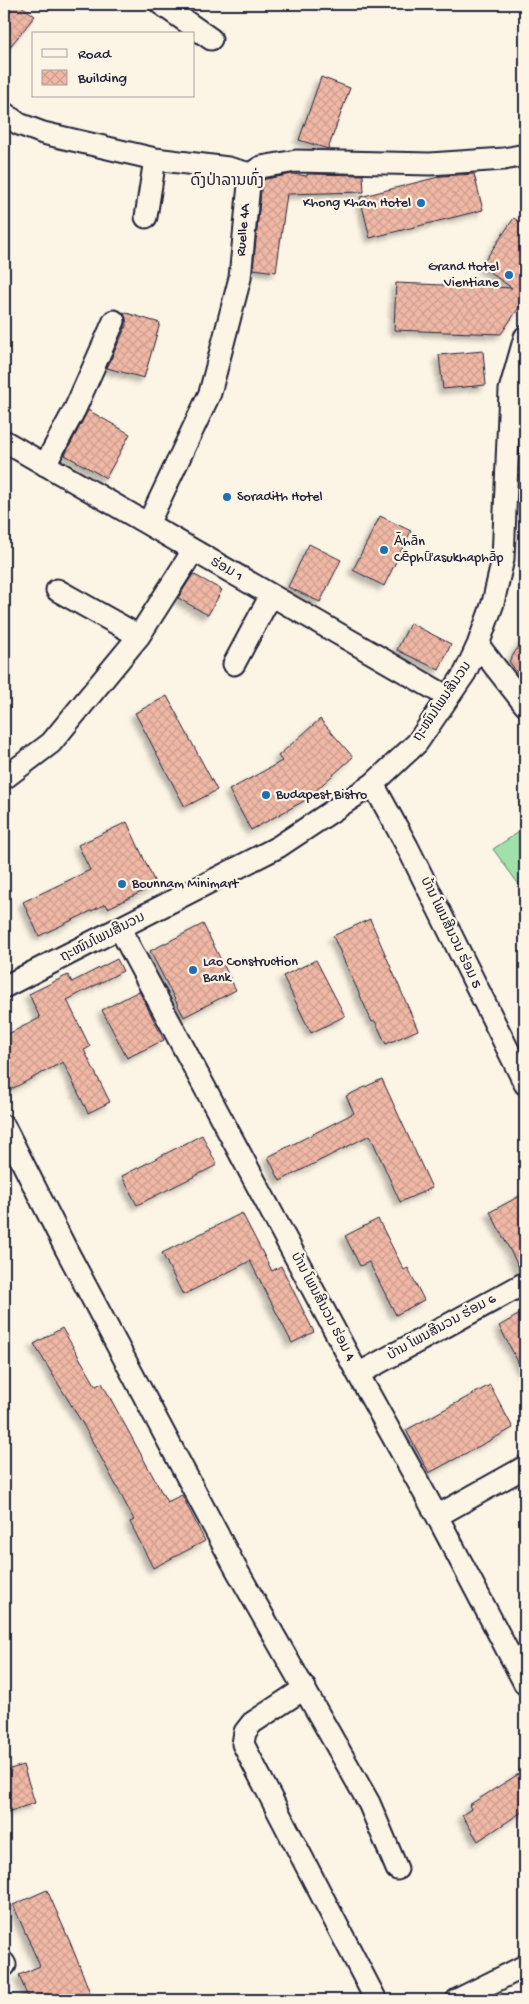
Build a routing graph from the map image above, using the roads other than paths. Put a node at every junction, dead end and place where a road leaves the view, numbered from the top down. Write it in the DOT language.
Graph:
graph roads {
  1 [pos="161,4"];
  2 [pos="211,39"];
  3 [pos="4,113"];
  4 [pos="525,155"];
  5 [pos="155,159"];
  6 [pos="250,174"];
  7 [pos="146,217"];
  8 [pos="114,322"];
  9 [pos="525,337"];
  10 [pos="4,441"];
  11 [pos="45,465"];
  12 [pos="148,524"];
  13 [pos="192,550"];
  14 [pos="57,590"];
  15 [pos="270,595"];
  16 [pos="139,636"];
  17 [pos="478,646"];
  18 [pos="234,664"];
  19 [pos="448,697"];
  20 [pos="525,705"];
  21 [pos="6,778"];
  22 [pos="373,784"];
  23 [pos="120,930"];
  24 [pos="4,988"];
  25 [pos="525,1084"];
  26 [pos="4,1126"];
  27 [pos="525,1283"];
  28 [pos="358,1374"];
  29 [pos="525,1467"];
  30 [pos="437,1516"];
  31 [pos="525,1684"];
  32 [pos="305,1688"];
  33 [pos="397,1869"];
  34 [pos="525,1966"];
  35 [pos="376,2000"];
  36 [pos="457,2000"];
  1 -- 2 [label="street"];
  3 -- 5 [label="street"];
  4 -- 6 [label="street"];
  5 -- 6 [label="street"];
  5 -- 7 [label="street"];
  6 -- 12 [label="street, Ruelle 4A"];
  8 -- 11 [label="street"];
  9 -- 17 [label="street, ຖະໜົນໂພນສີນວນ"];
  10 -- 11 [label="street, ຮ່ອມ 1"];
  11 -- 12 [label="street, ຮ່ອມ 1"];
  12 -- 13 [label="street, ຮ່ອມ 1"];
  13 -- 15 [label="street, ຮ່ອມ 1"];
  13 -- 16 [label="street"];
  14 -- 16 [label="street"];
  15 -- 18 [label="street"];
  15 -- 19 [label="street, ຮ່ອມ 1"];
  16 -- 21 [label="street"];
  17 -- 19 [label="street, ຖະໜົນໂພນສີນວນ"];
  17 -- 20 [label="street"];
  19 -- 22 [label="street, ຖະໜົນໂພນສີນວນ"];
  22 -- 23 [label="street, ຖະໜົນໂພນສີນວນ"];
  22 -- 25 [label="street, ບ້ານ ໂພນສີນວນ ຮ່ອມ 5"];
  23 -- 24 [label="street, ຖະໜົນໂພນສີນວນ"];
  23 -- 28 [label="street, ບ້ານ ໂພນສີນວນ ຮ່ອມ 4"];
  26 -- 32 [label="street"];
  27 -- 28 [label="street, ບ້ານ ໂພນສີນວນ ຮ່ອມ 6"];
  28 -- 30 [label="street, ບ້ານ ໂພນສີນວນ ຮ່ອມ 4"];
  29 -- 30 [label="street"];
  30 -- 31 [label="street, ບ້ານ ໂພນສີນວນ ຮ່ອມ 4"];
  32 -- 33 [label="street"];
  32 -- 35 [label="street"];
  34 -- 36 [label="street"];
}
